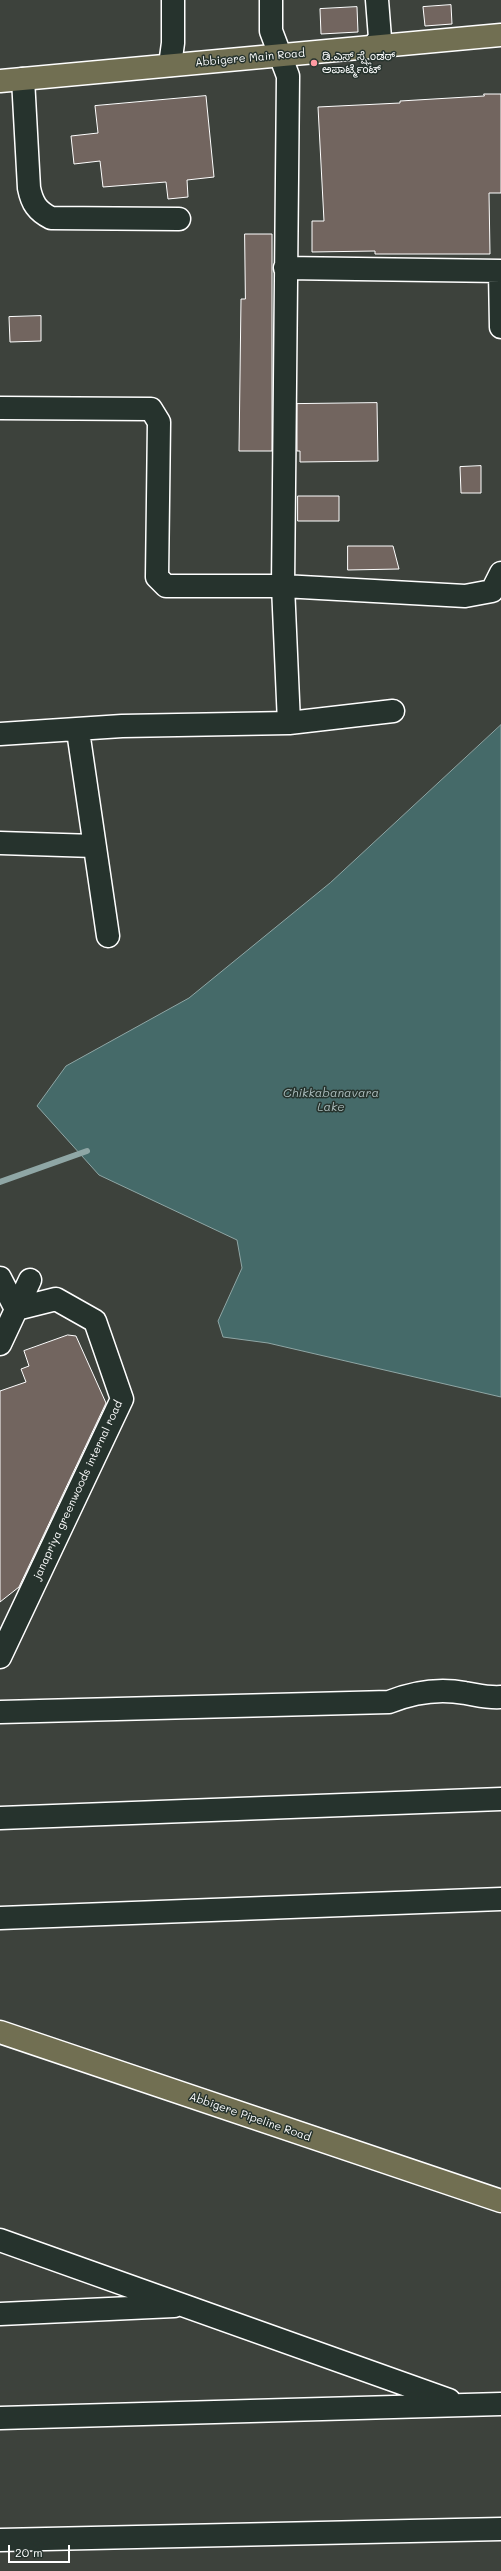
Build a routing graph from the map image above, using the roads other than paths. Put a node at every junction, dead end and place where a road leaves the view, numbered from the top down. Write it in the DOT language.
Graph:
graph roads {
  1 [pos="173,0"];
  2 [pos="271,0"];
  3 [pos="377,0"];
  4 [pos="501,35"];
  5 [pos="373,47"];
  6 [pos="281,55"];
  7 [pos="170,65"];
  8 [pos="23,79"];
  9 [pos="0,81"];
  10 [pos="179,219"];
  11 [pos="285,268"];
  12 [pos="500,271"];
  13 [pos="501,327"];
  14 [pos="0,408"];
  15 [pos="501,572"];
  16 [pos="283,586"];
  17 [pos="393,711"];
  18 [pos="289,723"];
  19 [pos="78,731"];
  20 [pos="0,734"];
  21 [pos="0,843"];
  22 [pos="94,846"];
  23 [pos="108,936"];
  24 [pos="0,1278"];
  25 [pos="30,1280"];
  26 [pos="16,1309"];
  27 [pos="0,1344"];
  28 [pos="0,1657"];
  29 [pos="501,1697"];
  30 [pos="0,1712"];
  31 [pos="501,1799"];
  32 [pos="0,1818"];
  33 [pos="501,1899"];
  34 [pos="0,1918"];
  35 [pos="0,2032"];
  36 [pos="501,2201"];
  37 [pos="0,2240"];
  38 [pos="185,2305"];
  39 [pos="0,2314"];
  40 [pos="501,2404"];
  41 [pos="462,2405"];
  42 [pos="0,2418"];
  43 [pos="501,2529"];
  44 [pos="0,2540"];
  1 -- 7 [label="street"];
  2 -- 6 [label="street"];
  3 -- 5 [label="street"];
  4 -- 5 [label="main road, Abbigere Main Road"];
  5 -- 6 [label="main road, Abbigere Main Road"];
  6 -- 7 [label="main road, Abbigere Main Road"];
  6 -- 11 [label="street"];
  7 -- 8 [label="main road, Abbigere Main Road"];
  8 -- 9 [label="main road, Abbigere Main Road"];
  8 -- 10 [label="street"];
  11 -- 12 [label="street"];
  11 -- 16 [label="street"];
  12 -- 13 [label="street"];
  14 -- 16 [label="street"];
  15 -- 16 [label="street"];
  16 -- 18 [label="street"];
  17 -- 18 [label="street"];
  18 -- 19 [label="street"];
  19 -- 20 [label="street"];
  19 -- 22 [label="street"];
  21 -- 22 [label="street"];
  22 -- 23 [label="street"];
  24 -- 26 [label="street"];
  25 -- 26 [label="street"];
  26 -- 27 [label="street"];
  26 -- 28 [label="street, janapriya greenwoods internal road"];
  29 -- 30 [label="street"];
  31 -- 32 [label="street"];
  33 -- 34 [label="street"];
  35 -- 36 [label="main road, Abbigere Pipeline Road"];
  37 -- 38 [label="street"];
  38 -- 39 [label="street"];
  38 -- 41 [label="street"];
  40 -- 41 [label="street"];
  41 -- 42 [label="street"];
  43 -- 44 [label="street"];
}
